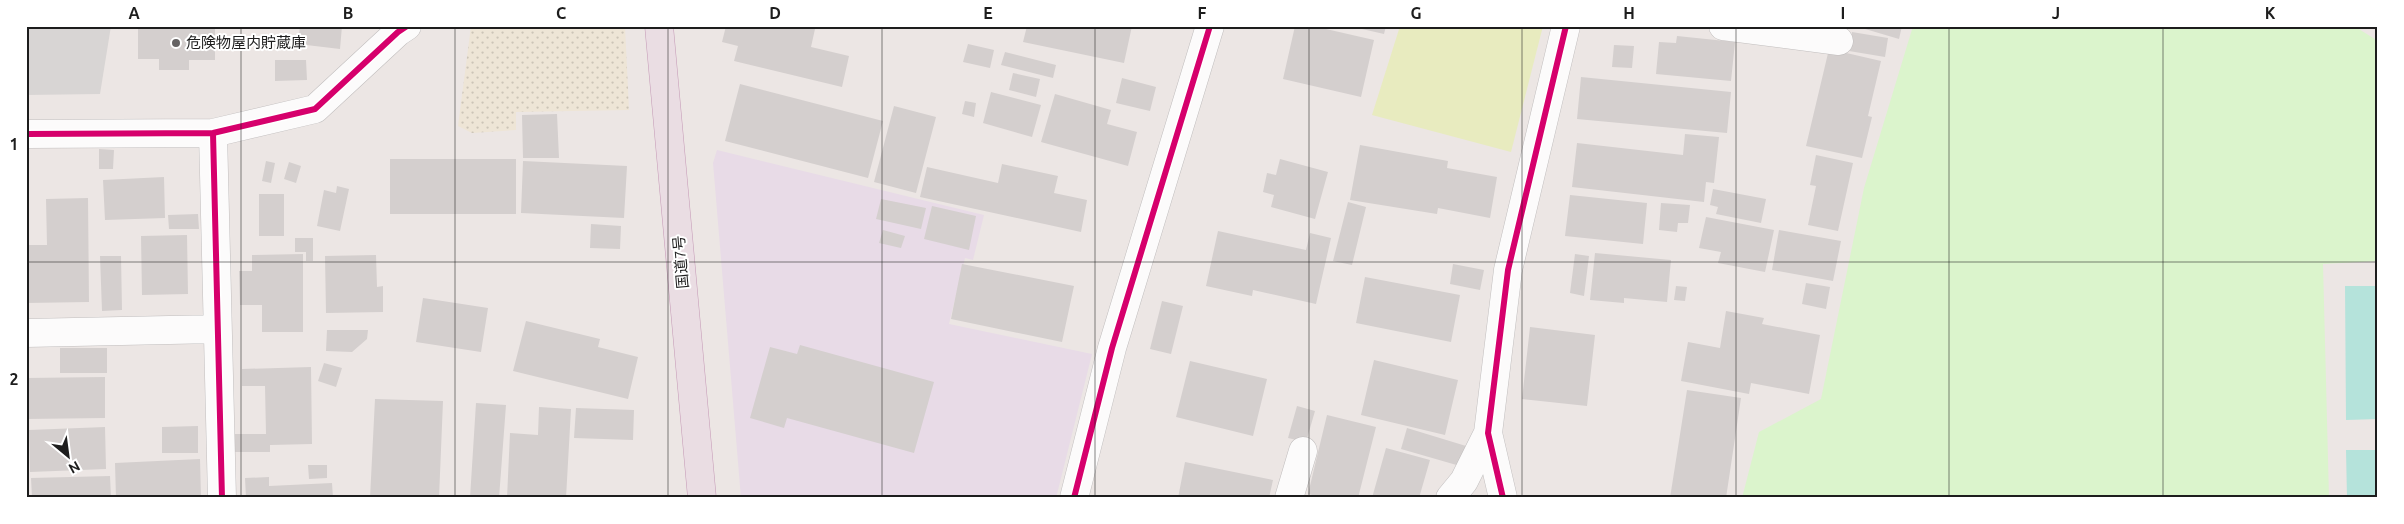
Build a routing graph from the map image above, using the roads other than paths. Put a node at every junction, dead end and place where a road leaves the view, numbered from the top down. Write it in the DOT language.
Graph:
graph roads {
  1 [pos="407,26"];
  2 [pos="659,26"];
  3 [pos="1210,26"];
  4 [pos="1566,26"];
  5 [pos="1723,26"];
  6 [pos="1840,41"];
  7 [pos="214,133"];
  8 [pos="26,134"];
  9 [pos="218,328"];
  10 [pos="26,333"];
  11 [pos="1488,433"];
  12 [pos="1304,451"];
  13 [pos="222,498"];
  14 [pos="702,498"];
  15 [pos="1074,498"];
  16 [pos="1290,498"];
  17 [pos="1450,498"];
  18 [pos="1503,498"];
  1 -- 7 [label="street"];
  2 -- 14 [label="highway, 国道7号"];
  3 -- 15 [label="street"];
  4 -- 11 [label="street"];
  5 -- 6 [label="street"];
  7 -- 8 [label="street"];
  7 -- 9 [label="street"];
  9 -- 10 [label="street"];
  9 -- 13 [label="street"];
  11 -- 17 [label="street"];
  11 -- 18 [label="street"];
  12 -- 16 [label="street"];
}
